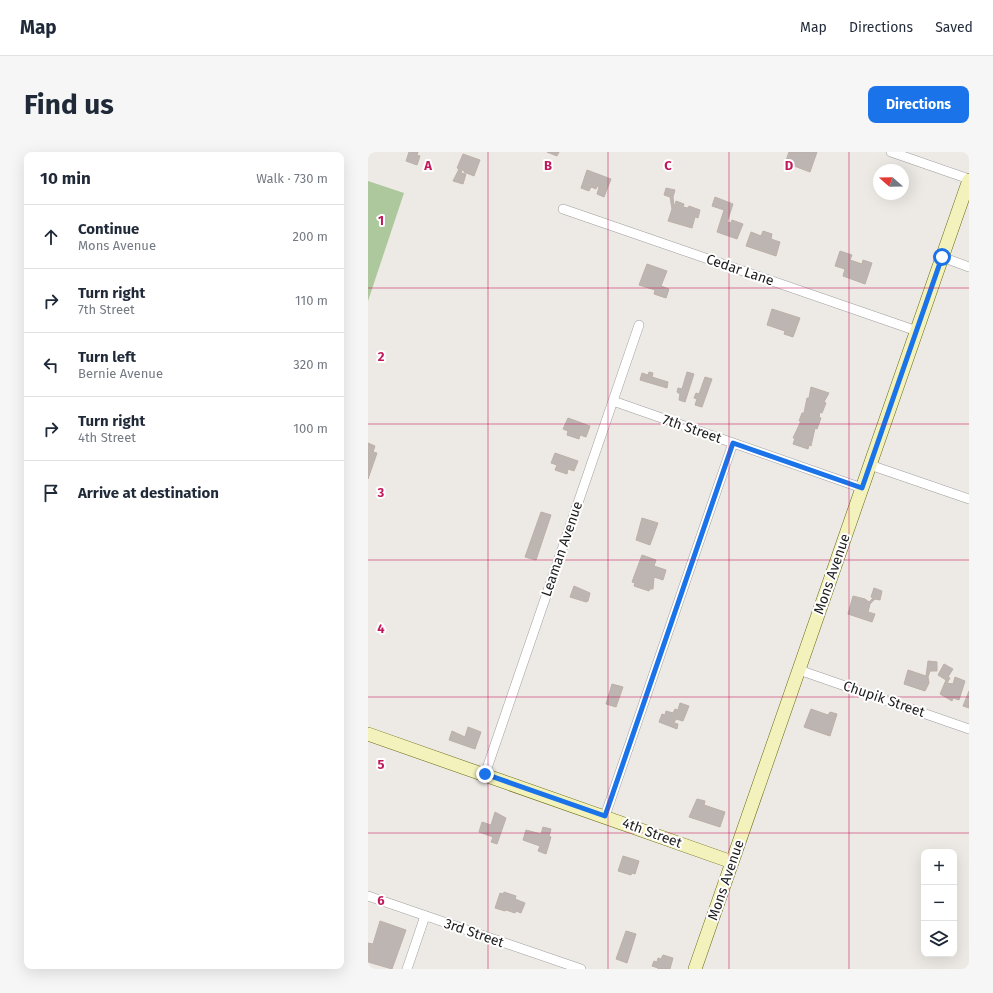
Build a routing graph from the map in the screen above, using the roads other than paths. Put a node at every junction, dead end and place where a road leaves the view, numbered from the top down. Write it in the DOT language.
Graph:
graph roads {
  1 [pos="891,152"];
  2 [pos="969,179"];
  3 [pos="563,209"];
  4 [pos="942,257"];
  5 [pos="969,267"];
  6 [pos="639,324"];
  7 [pos="916,331"];
  8 [pos="613,401"];
  9 [pos="733,443"];
  10 [pos="870,465"];
  11 [pos="862,488"];
  12 [pos="969,499"];
  13 [pos="799,670"];
  14 [pos="969,729"];
  15 [pos="368,734"];
  16 [pos="485,774"];
  17 [pos="605,816"];
  18 [pos="732,862"];
  19 [pos="368,896"];
  20 [pos="425,916"];
  21 [pos="407,969"];
  22 [pos="581,969"];
  23 [pos="695,969"];
  1 -- 2 [label="street"];
  2 -- 4 [label="street, Mons Avenue"];
  3 -- 7 [label="street, Cedar Lane"];
  4 -- 5 [label="street"];
  4 -- 7 [label="street, Mons Avenue"];
  6 -- 8 [label="street, Leaman Avenue"];
  7 -- 10 [label="street, Mons Avenue"];
  8 -- 9 [label="street, 7th Street"];
  8 -- 16 [label="street, Leaman Avenue"];
  9 -- 11 [label="street, 7th Street"];
  9 -- 17 [label="street"];
  10 -- 11 [label="street, Mons Avenue"];
  10 -- 12 [label="street"];
  11 -- 13 [label="street, Mons Avenue"];
  13 -- 14 [label="street, Chupik Street"];
  13 -- 18 [label="street, Mons Avenue"];
  15 -- 16 [label="street, 4th Street"];
  16 -- 17 [label="street, 4th Street"];
  17 -- 18 [label="street, 4th Street"];
  18 -- 23 [label="street, Mons Avenue"];
  19 -- 20 [label="street, 3rd Street"];
  20 -- 21 [label="street"];
  20 -- 22 [label="street, 3rd Street"];
}
